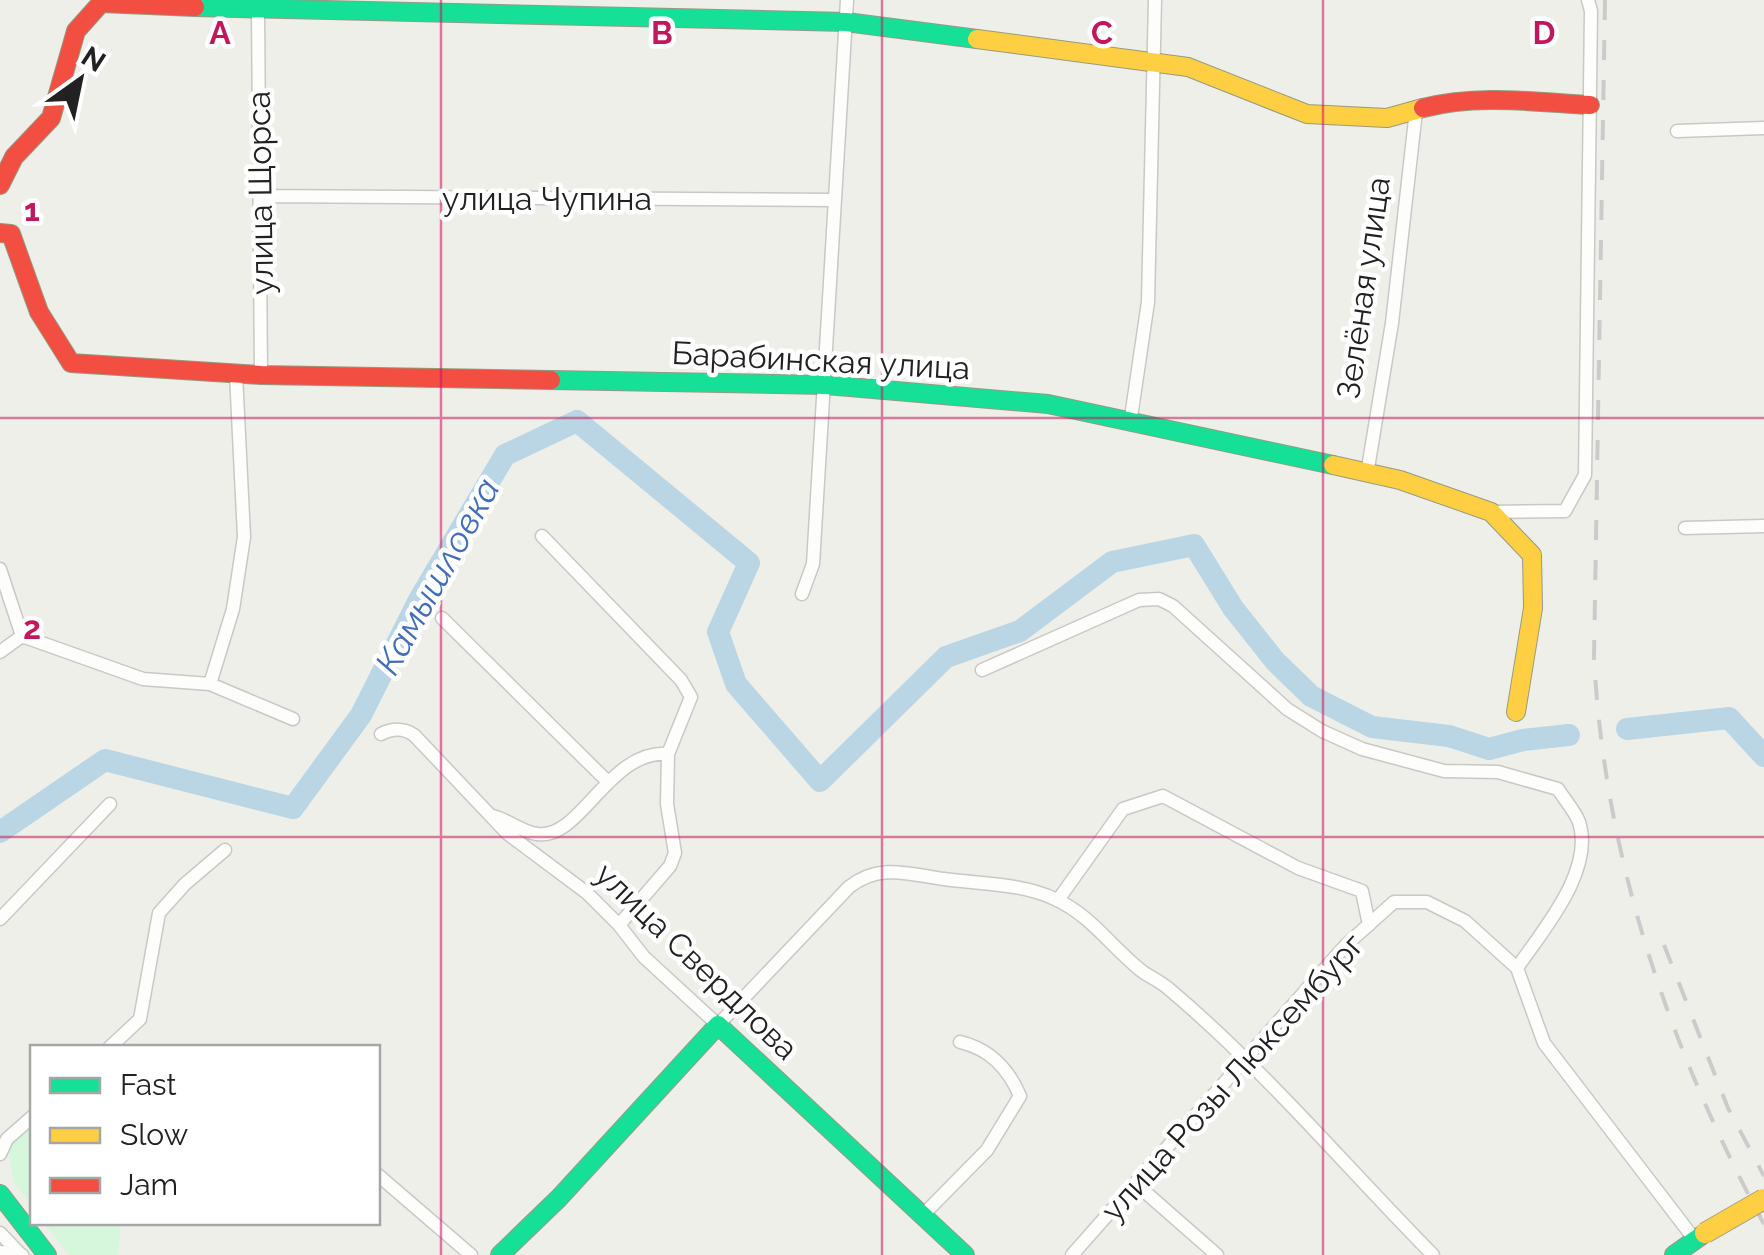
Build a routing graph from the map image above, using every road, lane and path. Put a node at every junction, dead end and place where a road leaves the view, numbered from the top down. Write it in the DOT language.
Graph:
graph roads {
  1 [pos="847,0"];
  2 [pos="1155,0"];
  3 [pos="1588,0"];
  4 [pos="258,10"];
  5 [pos="846,22"];
  6 [pos="1151,63"];
  7 [pos="1590,105"];
  8 [pos="1416,111"];
  9 [pos="1764,128"];
  10 [pos="1676,131"];
  11 [pos="0,185"];
  12 [pos="261,196"];
  13 [pos="832,200"];
  14 [pos="0,234"];
  15 [pos="236,374"];
  16 [pos="261,375"];
  17 [pos="826,385"];
  18 [pos="1130,424"];
  19 [pos="1367,474"];
  20 [pos="1491,512"];
  21 [pos="1764,526"];
  22 [pos="1685,528"];
  23 [pos="542,536"];
  24 [pos="0,569"];
  25 [pos="802,594"];
  26 [pos="442,618"];
  27 [pos="22,636"];
  28 [pos="0,652"];
  29 [pos="982,670"];
  30 [pos="210,684"];
  31 [pos="1516,712"];
  32 [pos="293,718"];
  33 [pos="381,734"];
  34 [pos="668,754"];
  35 [pos="608,782"];
  36 [pos="110,804"];
  37 [pos="491,815"];
  38 [pos="225,850"];
  39 [pos="1058,900"];
  40 [pos="0,919"];
  41 [pos="619,925"];
  42 [pos="1368,925"];
  43 [pos="1517,968"];
  44 [pos="718,1025"];
  45 [pos="960,1042"];
  46 [pos="112,1045"];
  47 [pos="1244,1062"];
  48 [pos="30,1118"];
  49 [pos="4,1134"];
  50 [pos="0,1154"];
  51 [pos="380,1177"];
  52 [pos="1136,1184"];
  53 [pos="0,1194"];
  54 [pos="1764,1199"];
  55 [pos="922,1216"];
  56 [pos="0,1232"];
  57 [pos="1700,1237"];
  58 [pos="0,1252"];
  59 [pos="21,1255"];
  60 [pos="47,1255"];
  61 [pos="470,1255"];
  62 [pos="500,1255"];
  63 [pos="964,1255"];
  64 [pos="1072,1255"];
  65 [pos="1217,1255"];
  66 [pos="1432,1255"];
  67 [pos="1674,1255"];
  1 -- 5 [label="street"];
  2 -- 6 [label="street"];
  3 -- 7 [label="street"];
  4 -- 5 [label="street"];
  4 -- 11 [label="street"];
  4 -- 12 [label="street, улица Щорса"];
  5 -- 6 [label="street"];
  5 -- 13 [label="street"];
  6 -- 8 [label="street"];
  6 -- 18 [label="street"];
  7 -- 8 [label="street"];
  7 -- 20 [label="street"];
  8 -- 19 [label="street, Зелёная улица"];
  9 -- 10 [label="street"];
  12 -- 13 [label="street, улица Чупина"];
  12 -- 16 [label="street, улица Щорса"];
  13 -- 17 [label="street"];
  14 -- 15 [label="street, Барабинская улица"];
  15 -- 16 [label="street, Барабинская улица"];
  15 -- 30 [label="street"];
  16 -- 17 [label="street, Барабинская улица"];
  17 -- 18 [label="street, Барабинская улица"];
  17 -- 25 [label="street"];
  18 -- 19 [label="street, Барабинская улица"];
  19 -- 20 [label="street, Барабинская улица"];
  20 -- 31 [label="street, Барабинская улица"];
  21 -- 22 [label="street"];
  23 -- 34 [label="street"];
  24 -- 27 [label="street"];
  26 -- 35 [label="street"];
  27 -- 28 [label="street"];
  27 -- 30 [label="street"];
  29 -- 43 [label="street"];
  30 -- 32 [label="street"];
  33 -- 37 [label="street, улица Свердлова"];
  34 -- 35 [label="street"];
  34 -- 41 [label="street"];
  35 -- 37 [label="street"];
  36 -- 40 [label="street"];
  37 -- 41 [label="street, улица Свердлова"];
  38 -- 46 [label="street"];
  39 -- 42 [label="street"];
  39 -- 44 [label="street"];
  39 -- 47 [label="street"];
  41 -- 44 [label="street, улица Свердлова"];
  42 -- 43 [label="street, улица Розы Люксембург"];
  42 -- 47 [label="street, улица Розы Люксембург"];
  43 -- 57 [label="street"];
  44 -- 55 [label="street, улица Свердлова"];
  44 -- 62 [label="street"];
  45 -- 55 [label="street"];
  47 -- 52 [label="street, улица Розы Люксембург"];
  47 -- 66 [label="street"];
  48 -- 49 [label="street"];
  49 -- 50 [label="street"];
  51 -- 61 [label="street"];
  52 -- 64 [label="street, улица Розы Люксембург"];
  52 -- 65 [label="street"];
  53 -- 60 [label="street"];
  54 -- 57 [label="street, bridge"];
  55 -- 63 [label="street, улица Свердлова"];
  56 -- 59 [label="street"];
  57 -- 67 [label="street"];
  58 -- 59 [label="street"];
}
